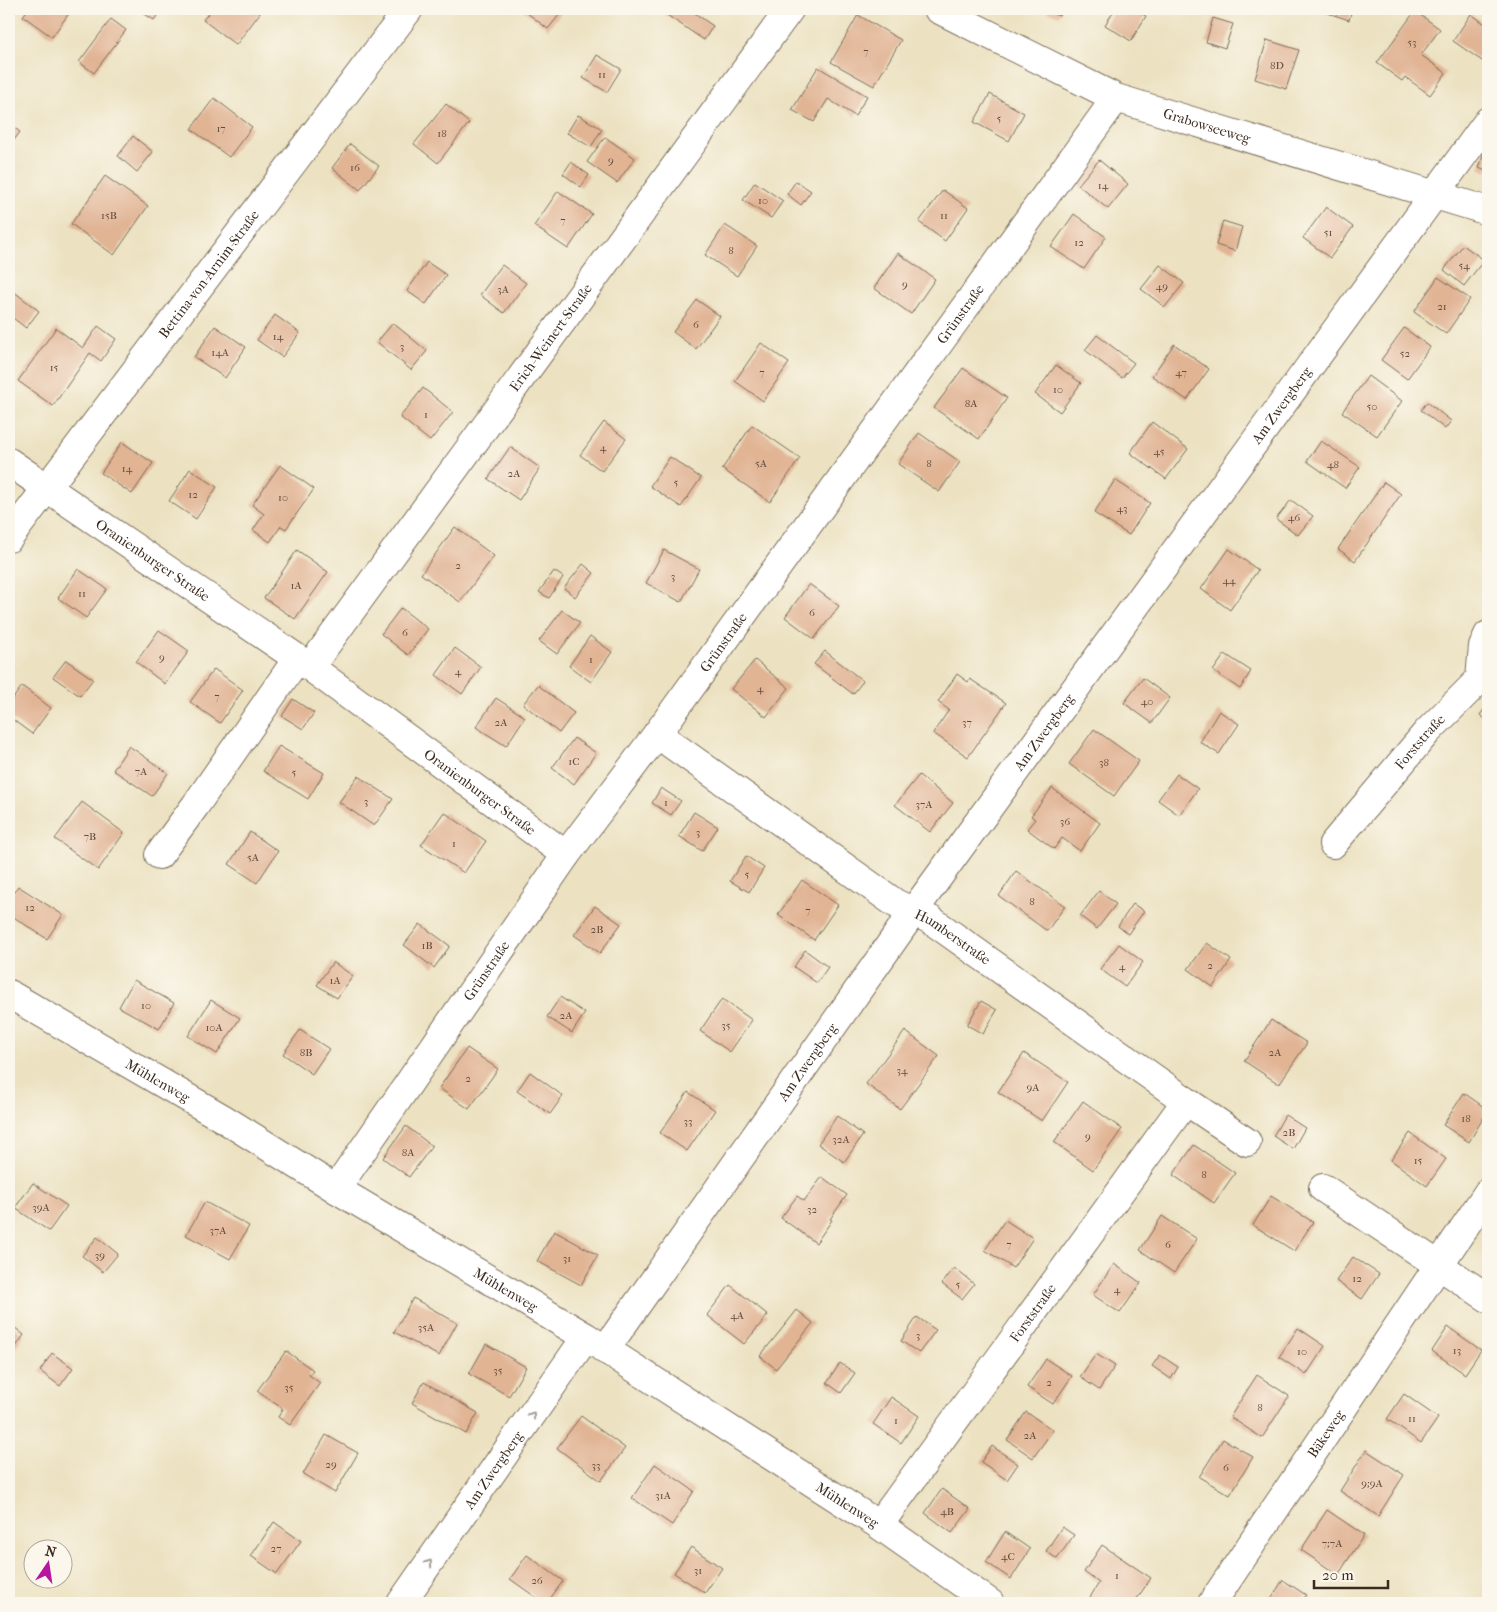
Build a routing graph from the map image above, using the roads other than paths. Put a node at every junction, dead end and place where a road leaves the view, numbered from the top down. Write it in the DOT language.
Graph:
graph roads {
  1 [pos="409,9"];
  2 [pos="790,9"];
  3 [pos="938,9"];
  4 [pos="1116,98"];
  5 [pos="1488,121"];
  6 [pos="1436,194"];
  7 [pos="1488,211"];
  8 [pos="9,462"];
  9 [pos="46,487"];
  10 [pos="9,538"];
  11 [pos="1488,635"];
  12 [pos="304,663"];
  13 [pos="657,734"];
  14 [pos="1333,844"];
  15 [pos="159,855"];
  16 [pos="566,855"];
  17 [pos="913,912"];
  18 [pos="9,994"];
  19 [pos="1186,1101"];
  20 [pos="1247,1142"];
  21 [pos="1323,1188"];
  22 [pos="336,1190"];
  23 [pos="1488,1192"];
  24 [pos="1440,1265"];
  25 [pos="1488,1298"];
  26 [pos="596,1343"];
  27 [pos="880,1525"];
  28 [pos="401,1603"];
  29 [pos="990,1603"];
  30 [pos="1212,1603"];
  1 -- 9 [label="street, Bettina-von-Arnim-Straße"];
  2 -- 12 [label="street, Erich-Weinert-Straße"];
  3 -- 4 [label="street, Grabowseeweg"];
  4 -- 6 [label="street, Grabowseeweg"];
  4 -- 13 [label="street, Grünstraße"];
  5 -- 6 [label="street, Am Zwergberg"];
  6 -- 7 [label="street, Grabowseeweg"];
  6 -- 17 [label="street, Am Zwergberg"];
  8 -- 9 [label="street, Oranienburger Straße"];
  9 -- 10 [label="street, Bettina-von-Arnim-Straße"];
  9 -- 12 [label="street, Oranienburger Straße"];
  11 -- 14 [label="street, Forststraße"];
  12 -- 15 [label="street"];
  12 -- 16 [label="street, Oranienburger Straße"];
  13 -- 16 [label="street, Grünstraße"];
  13 -- 17 [label="street, Humberstraße"];
  16 -- 22 [label="street, Grünstraße"];
  17 -- 19 [label="street, Humberstraße"];
  17 -- 26 [label="street, Am Zwergberg"];
  18 -- 22 [label="street, Mühlenweg"];
  19 -- 20 [label="street, Humberstraße"];
  19 -- 27 [label="street, Forststraße"];
  21 -- 24 [label="street"];
  22 -- 26 [label="street, Mühlenweg"];
  23 -- 24 [label="street, Bäkeweg"];
  24 -- 25 [label="street"];
  24 -- 30 [label="street, Bäkeweg"];
  26 -- 27 [label="street, Mühlenweg"];
  28 -- 26 [label="street, Am Zwergberg, one-way"];
  27 -- 29 [label="street, Mühlenweg"];
}
